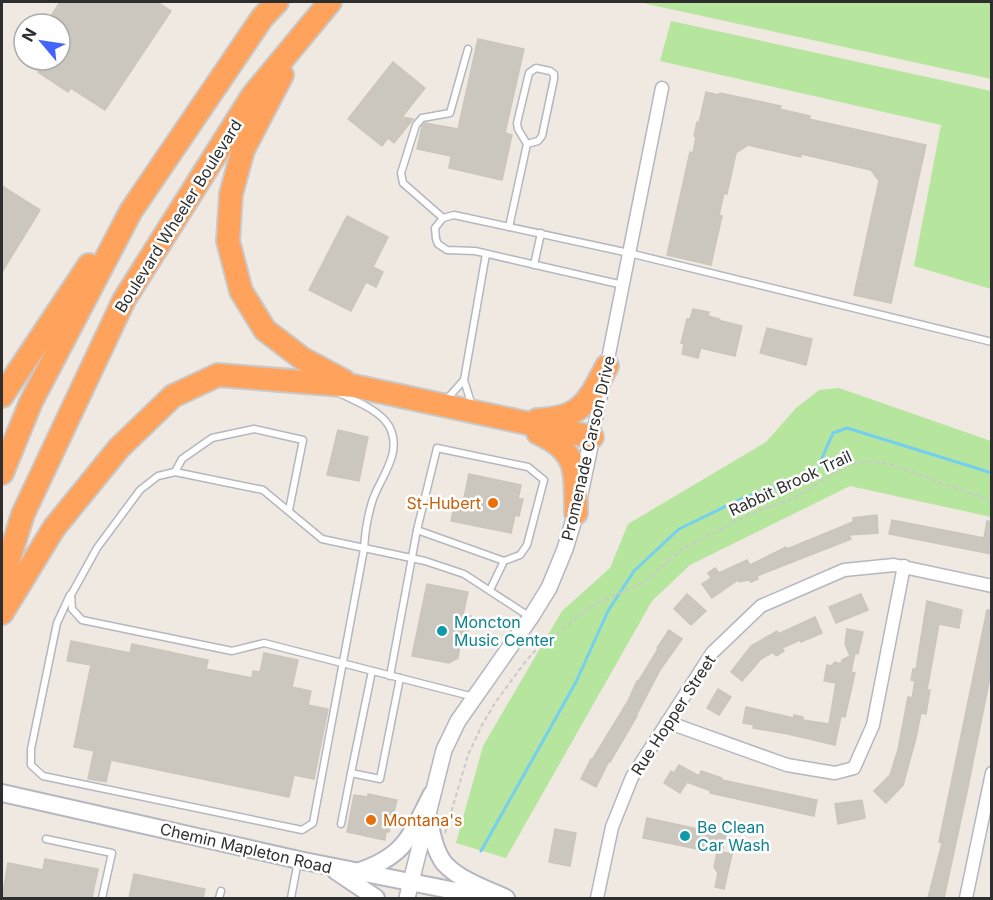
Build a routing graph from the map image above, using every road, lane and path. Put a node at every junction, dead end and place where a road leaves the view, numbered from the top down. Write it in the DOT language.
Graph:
graph roads {
  1 [pos="277,2"];
  2 [pos="330,2"];
  3 [pos="339,2"];
  4 [pos="262,18"];
  5 [pos="468,49"];
  6 [pos="662,88"];
  7 [pos="528,144"];
  8 [pos="443,218"];
  9 [pos="509,226"];
  10 [pos="541,233"];
  11 [pos="629,253"];
  12 [pos="486,254"];
  13 [pos="534,265"];
  14 [pos="623,285"];
  15 [pos="992,342"];
  16 [pos="607,366"];
  17 [pos="464,380"];
  18 [pos="301,382"];
  19 [pos="354,386"];
  20 [pos="2,396"];
  21 [pos="442,405"];
  22 [pos="474,412"];
  23 [pos="512,421"];
  24 [pos="592,437"];
  25 [pos="176,472"];
  26 [pos="2,473"];
  27 [pos="992,501"];
  28 [pos="289,510"];
  29 [pos="576,513"];
  30 [pos="417,530"];
  31 [pos="364,549"];
  32 [pos="412,559"];
  33 [pos="504,561"];
  34 [pos="904,566"];
  35 [pos="2,581"];
  36 [pos="992,586"];
  37 [pos="490,590"];
  38 [pos="71,595"];
  39 [pos="2,613"];
  40 [pos="531,617"];
  41 [pos="343,665"];
  42 [pos="372,671"];
  43 [pos="390,676"];
  44 [pos="400,678"];
  45 [pos="474,697"];
  46 [pos="667,722"];
  47 [pos="351,773"];
  48 [pos="992,773"];
  49 [pos="2,792"];
  50 [pos="432,794"];
  51 [pos="427,813"];
  52 [pos="340,824"];
  53 [pos="46,839"];
  54 [pos="443,839"];
  55 [pos="298,860"];
  56 [pos="328,866"];
  57 [pos="357,872"];
  58 [pos="408,890"];
  59 [pos="102,898"];
  60 [pos="291,898"];
  61 [pos="376,898"];
  62 [pos="486,898"];
  63 [pos="506,898"];
  64 [pos="597,898"];
  65 [pos="966,898"];
  1 -- 4 [label="highway"];
  2 -- 35 [label="highway, Boulevard Wheeler Boulevard"];
  3 -- 19 [label="highway"];
  4 -- 20 [label="highway"];
  4 -- 26 [label="highway"];
  5 -- 8 [label="lane"];
  6 -- 11 [label="street, Promenade Carson Drive"];
  7 -- 7 [label="lane"];
  7 -- 9 [label="lane"];
  8 -- 9 [label="lane"];
  8 -- 12 [label="lane"];
  9 -- 10 [label="lane"];
  10 -- 11 [label="lane"];
  10 -- 13 [label="lane"];
  11 -- 14 [label="street, Promenade Carson Drive"];
  11 -- 15 [label="lane"];
  12 -- 13 [label="lane"];
  12 -- 17 [label="lane"];
  13 -- 14 [label="lane"];
  14 -- 16 [label="street, Promenade Carson Drive"];
  16 -- 23 [label="highway"];
  16 -- 24 [label="street, Promenade Carson Drive"];
  17 -- 21 [label="lane"];
  17 -- 22 [label="lane"];
  18 -- 19 [label="highway"];
  18 -- 31 [label="lane"];
  18 -- 39 [label="highway"];
  19 -- 21 [label="highway"];
  21 -- 22 [label="highway"];
  22 -- 23 [label="highway"];
  23 -- 24 [label="highway"];
  23 -- 29 [label="highway"];
  24 -- 29 [label="street, Promenade Carson Drive"];
  25 -- 28 [label="lane"];
  25 -- 28 [label="lane"];
  25 -- 38 [label="lane"];
  27 -- 54 [label="path, Rabbit Brook Trail"];
  28 -- 31 [label="lane"];
  29 -- 40 [label="street, Promenade Carson Drive"];
  30 -- 32 [label="lane"];
  30 -- 33 [label="lane"];
  30 -- 33 [label="lane"];
  31 -- 32 [label="lane"];
  31 -- 41 [label="lane"];
  32 -- 37 [label="lane"];
  32 -- 43 [label="lane"];
  33 -- 37 [label="lane"];
  34 -- 36 [label="street, Rue Hopper Street"];
  34 -- 46 [label="street, Rue Hopper Street"];
  34 -- 46 [label="street"];
  37 -- 40 [label="lane"];
  38 -- 41 [label="lane"];
  38 -- 41 [label="lane"];
  40 -- 45 [label="street, Promenade Carson Drive"];
  41 -- 42 [label="lane"];
  42 -- 43 [label="lane"];
  42 -- 47 [label="lane"];
  43 -- 44 [label="lane"];
  44 -- 45 [label="lane"];
  44 -- 47 [label="lane"];
  45 -- 50 [label="street, Promenade Carson Drive"];
  46 -- 64 [label="street, Rue Hopper Street"];
  47 -- 52 [label="lane"];
  48 -- 65 [label="street"];
  49 -- 55 [label="main road, Chemin Mapleton Road"];
  50 -- 51 [label="street, Promenade Carson Drive"];
  50 -- 57 [label="main road"];
  51 -- 58 [label="street, Promenade Carson Drive"];
  51 -- 63 [label="main road"];
  53 -- 59 [label="lane"];
  55 -- 56 [label="main road, Chemin Mapleton Road"];
  55 -- 60 [label="lane"];
  56 -- 57 [label="main road, Chemin Mapleton Road"];
  56 -- 61 [label="main road"];
  57 -- 58 [label="main road, Chemin Mapleton Road"];
  58 -- 62 [label="main road, Chemin Mapleton Road"];
}
